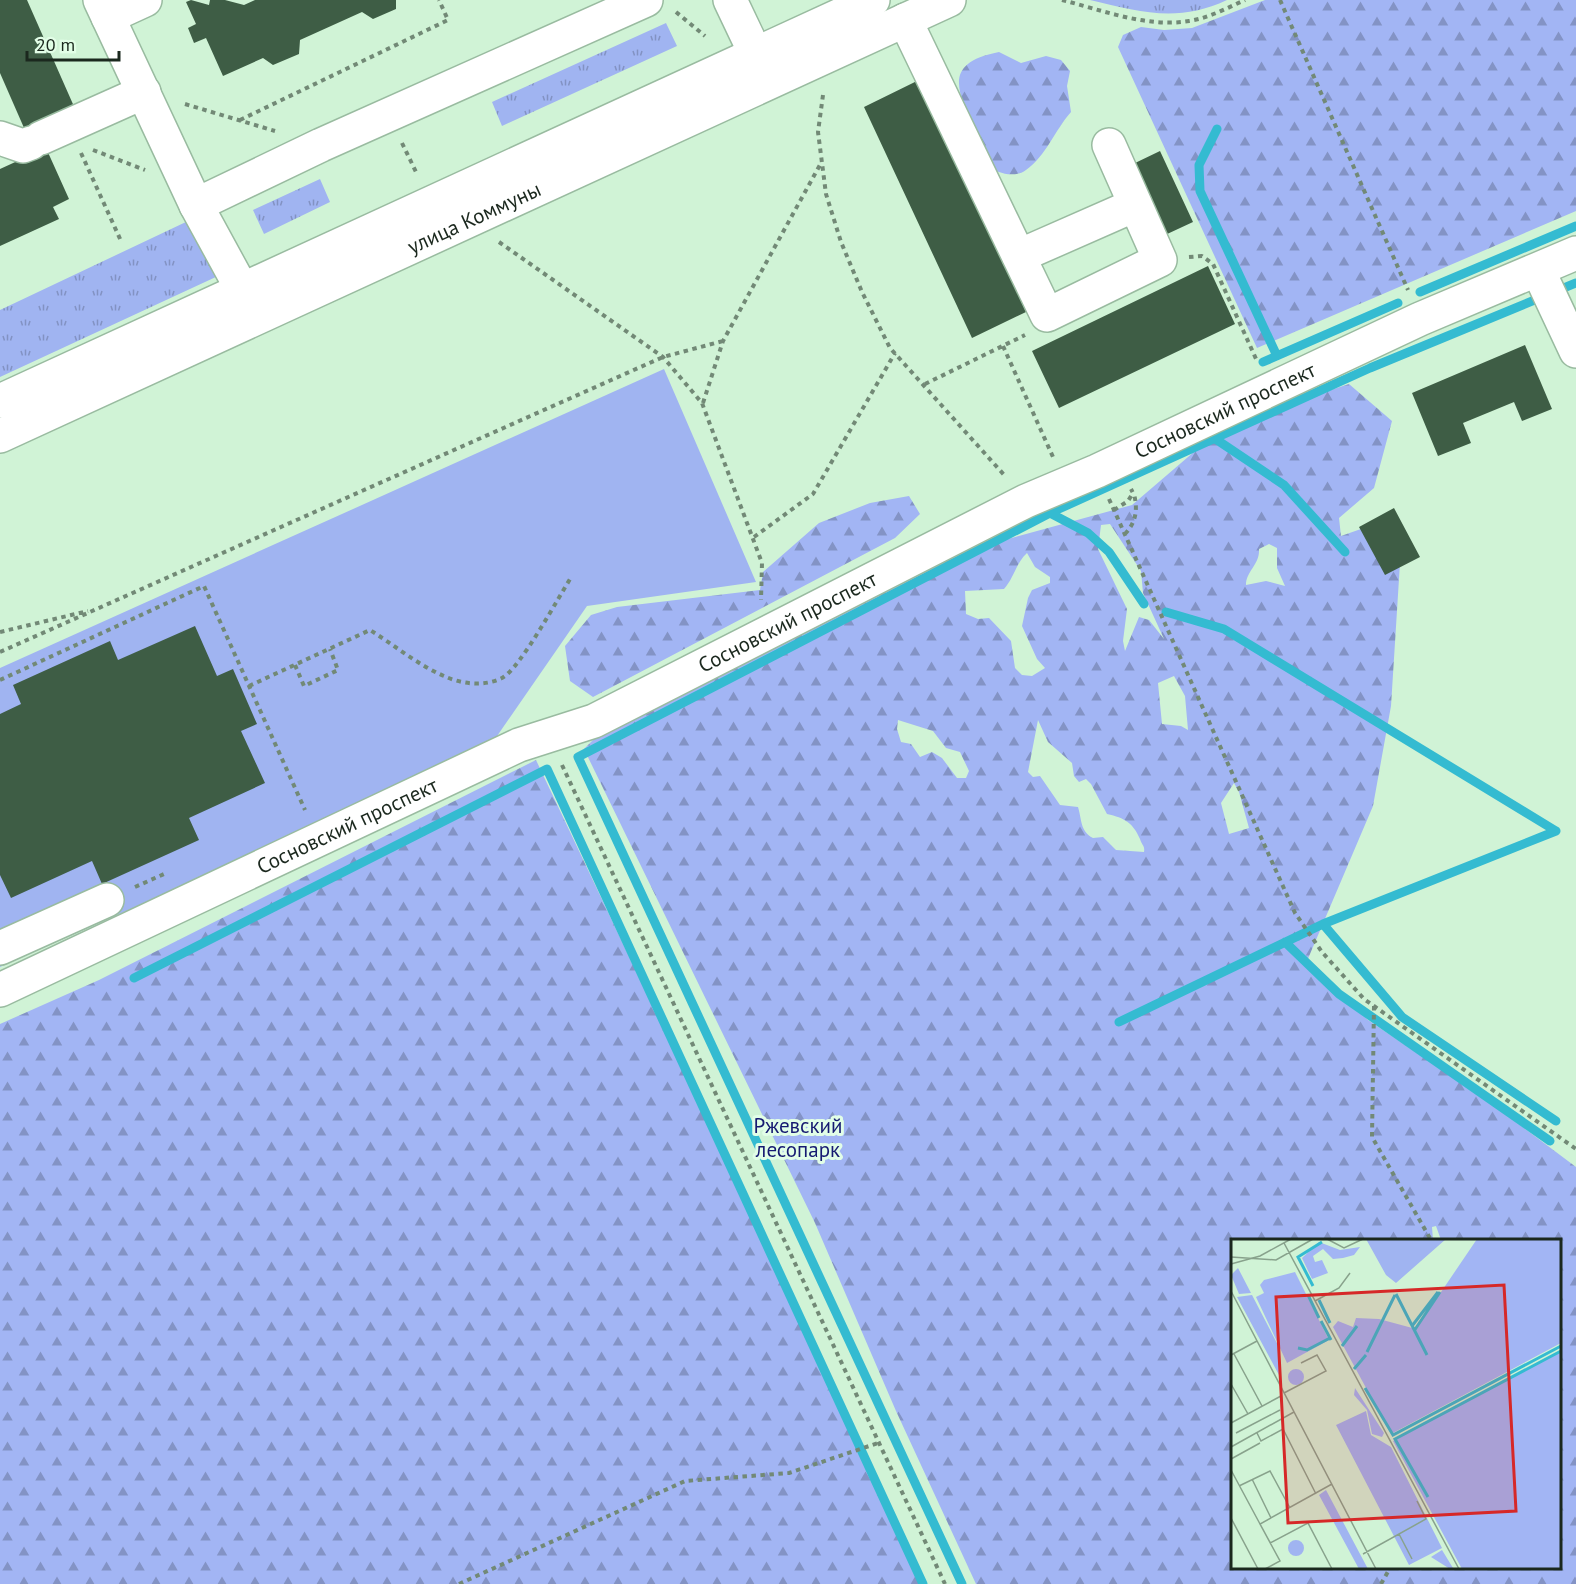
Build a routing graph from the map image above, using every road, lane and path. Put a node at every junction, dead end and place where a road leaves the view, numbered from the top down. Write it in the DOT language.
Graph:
graph roads {
  1 [pos="145,0"];
  2 [pos="439,0"];
  3 [pos="730,0"];
  4 [pos="873,0"];
  5 [pos="949,0"];
  6 [pos="1062,0"];
  7 [pos="1245,0"];
  8 [pos="1280,0"];
  9 [pos="658,4"];
  10 [pos="104,8"];
  11 [pos="905,20"];
  12 [pos="705,36"];
  13 [pos="763,68"];
  14 [pos="144,92"];
  15 [pos="823,95"];
  16 [pos="240,120"];
  17 [pos="40,139"];
  18 [pos="321,145"];
  19 [pos="1108,145"];
  20 [pos="822,161"];
  21 [pos="192,196"];
  22 [pos="1135,205"];
  23 [pos="121,241"];
  24 [pos="499,242"];
  25 [pos="1576,254"];
  26 [pos="1019,256"];
  27 [pos="1160,260"];
  28 [pos="1538,270"];
  29 [pos="249,303"];
  30 [pos="1047,315"];
  31 [pos="1420,319"];
  32 [pos="723,342"];
  33 [pos="1003,346"];
  34 [pos="1576,351"];
  35 [pos="895,353"];
  36 [pos="663,357"];
  37 [pos="925,384"];
  38 [pos="1270,389"];
  39 [pos="0,401"];
  40 [pos="702,403"];
  41 [pos="0,436"];
  42 [pos="1127,481"];
  43 [pos="1066,485"];
  44 [pos="1133,493"];
  45 [pos="1108,496"];
  46 [pos="1026,501"];
  47 [pos="1114,510"];
  48 [pos="1125,534"];
  49 [pos="754,537"];
  50 [pos="572,576"];
  51 [pos="97,609"];
  52 [pos="0,632"];
  53 [pos="760,636"];
  54 [pos="330,649"];
  55 [pos="0,652"];
  56 [pos="295,665"];
  57 [pos="0,680"];
  58 [pos="249,686"];
  59 [pos="550,737"];
  60 [pos="294,815"];
  61 [pos="170,872"];
  62 [pos="108,900"];
  63 [pos="0,948"];
  64 [pos="0,990"];
  65 [pos="1374,1005"];
  66 [pos="1576,1149"];
  67 [pos="1430,1239"];
  68 [pos="881,1442"];
  69 [pos="1389,1569"];
  70 [pos="459,1584"];
  71 [pos="945,1584"];
  72 [pos="1381,1584"];
  1 -- 10 [label="street"];
  2 -- 16 [label="path"];
  3 -- 13 [label="street"];
  4 -- 13 [label="street, улица Коммуны"];
  5 -- 11 [label="street, улица Коммуны"];
  6 -- 7 [label="path"];
  8 -- 31 [label="path"];
  9 -- 12 [label="path"];
  9 -- 18 [label="street"];
  10 -- 14 [label="street"];
  11 -- 13 [label="street, улица Коммуны"];
  11 -- 26 [label="street"];
  13 -- 29 [label="street, улица Коммуны"];
  14 -- 16 [label="path"];
  14 -- 17 [label="street"];
  14 -- 21 [label="street"];
  15 -- 20 [label="path"];
  16 -- 18 [label="path"];
  17 -- 21 [label="path"];
  17 -- 23 [label="path"];
  18 -- 21 [label="street"];
  19 -- 22 [label="street"];
  20 -- 32 [label="path"];
  20 -- 35 [label="path"];
  21 -- 29 [label="street"];
  22 -- 26 [label="street"];
  22 -- 27 [label="street"];
  24 -- 36 [label="path"];
  25 -- 28 [label="street, Сосновский проспект"];
  26 -- 30 [label="street"];
  27 -- 30 [label="street"];
  27 -- 38 [label="path"];
  28 -- 31 [label="street, Сосновский проспект"];
  28 -- 34 [label="street"];
  29 -- 39 [label="street, улица Коммуны"];
  29 -- 41 [label="street, улица Коммуны"];
  30 -- 33 [label="path"];
  31 -- 38 [label="street, Сосновский проспект"];
  32 -- 36 [label="path"];
  32 -- 40 [label="path"];
  33 -- 37 [label="path"];
  33 -- 43 [label="path"];
  35 -- 37 [label="path"];
  35 -- 49 [label="path"];
  36 -- 40 [label="path"];
  36 -- 51 [label="path"];
  37 -- 46 [label="path"];
  38 -- 43 [label="street, Сосновский проспект"];
  40 -- 49 [label="path"];
  42 -- 44 [label="path"];
  43 -- 46 [label="street, Сосновский проспект"];
  44 -- 47 [label="path"];
  44 -- 48 [label="path"];
  45 -- 47 [label="path"];
  46 -- 53 [label="street, Сосновский проспект"];
  47 -- 48 [label="path"];
  48 -- 65 [label="path"];
  49 -- 53 [label="path"];
  50 -- 54 [label="path"];
  51 -- 52 [label="path"];
  51 -- 55 [label="path"];
  53 -- 59 [label="street, Сосновский проспект"];
  54 -- 56 [label="path"];
  54 -- 56 [label="path"];
  56 -- 58 [label="path"];
  57 -- 58 [label="path"];
  58 -- 60 [label="path"];
  59 -- 64 [label="street, Сосновский проспект"];
  59 -- 68 [label="path"];
  61 -- 62 [label="path"];
  62 -- 63 [label="street"];
  65 -- 66 [label="path"];
  65 -- 67 [label="path"];
  68 -- 70 [label="path"];
  68 -- 71 [label="path"];
  69 -- 72 [label="path"];
}
